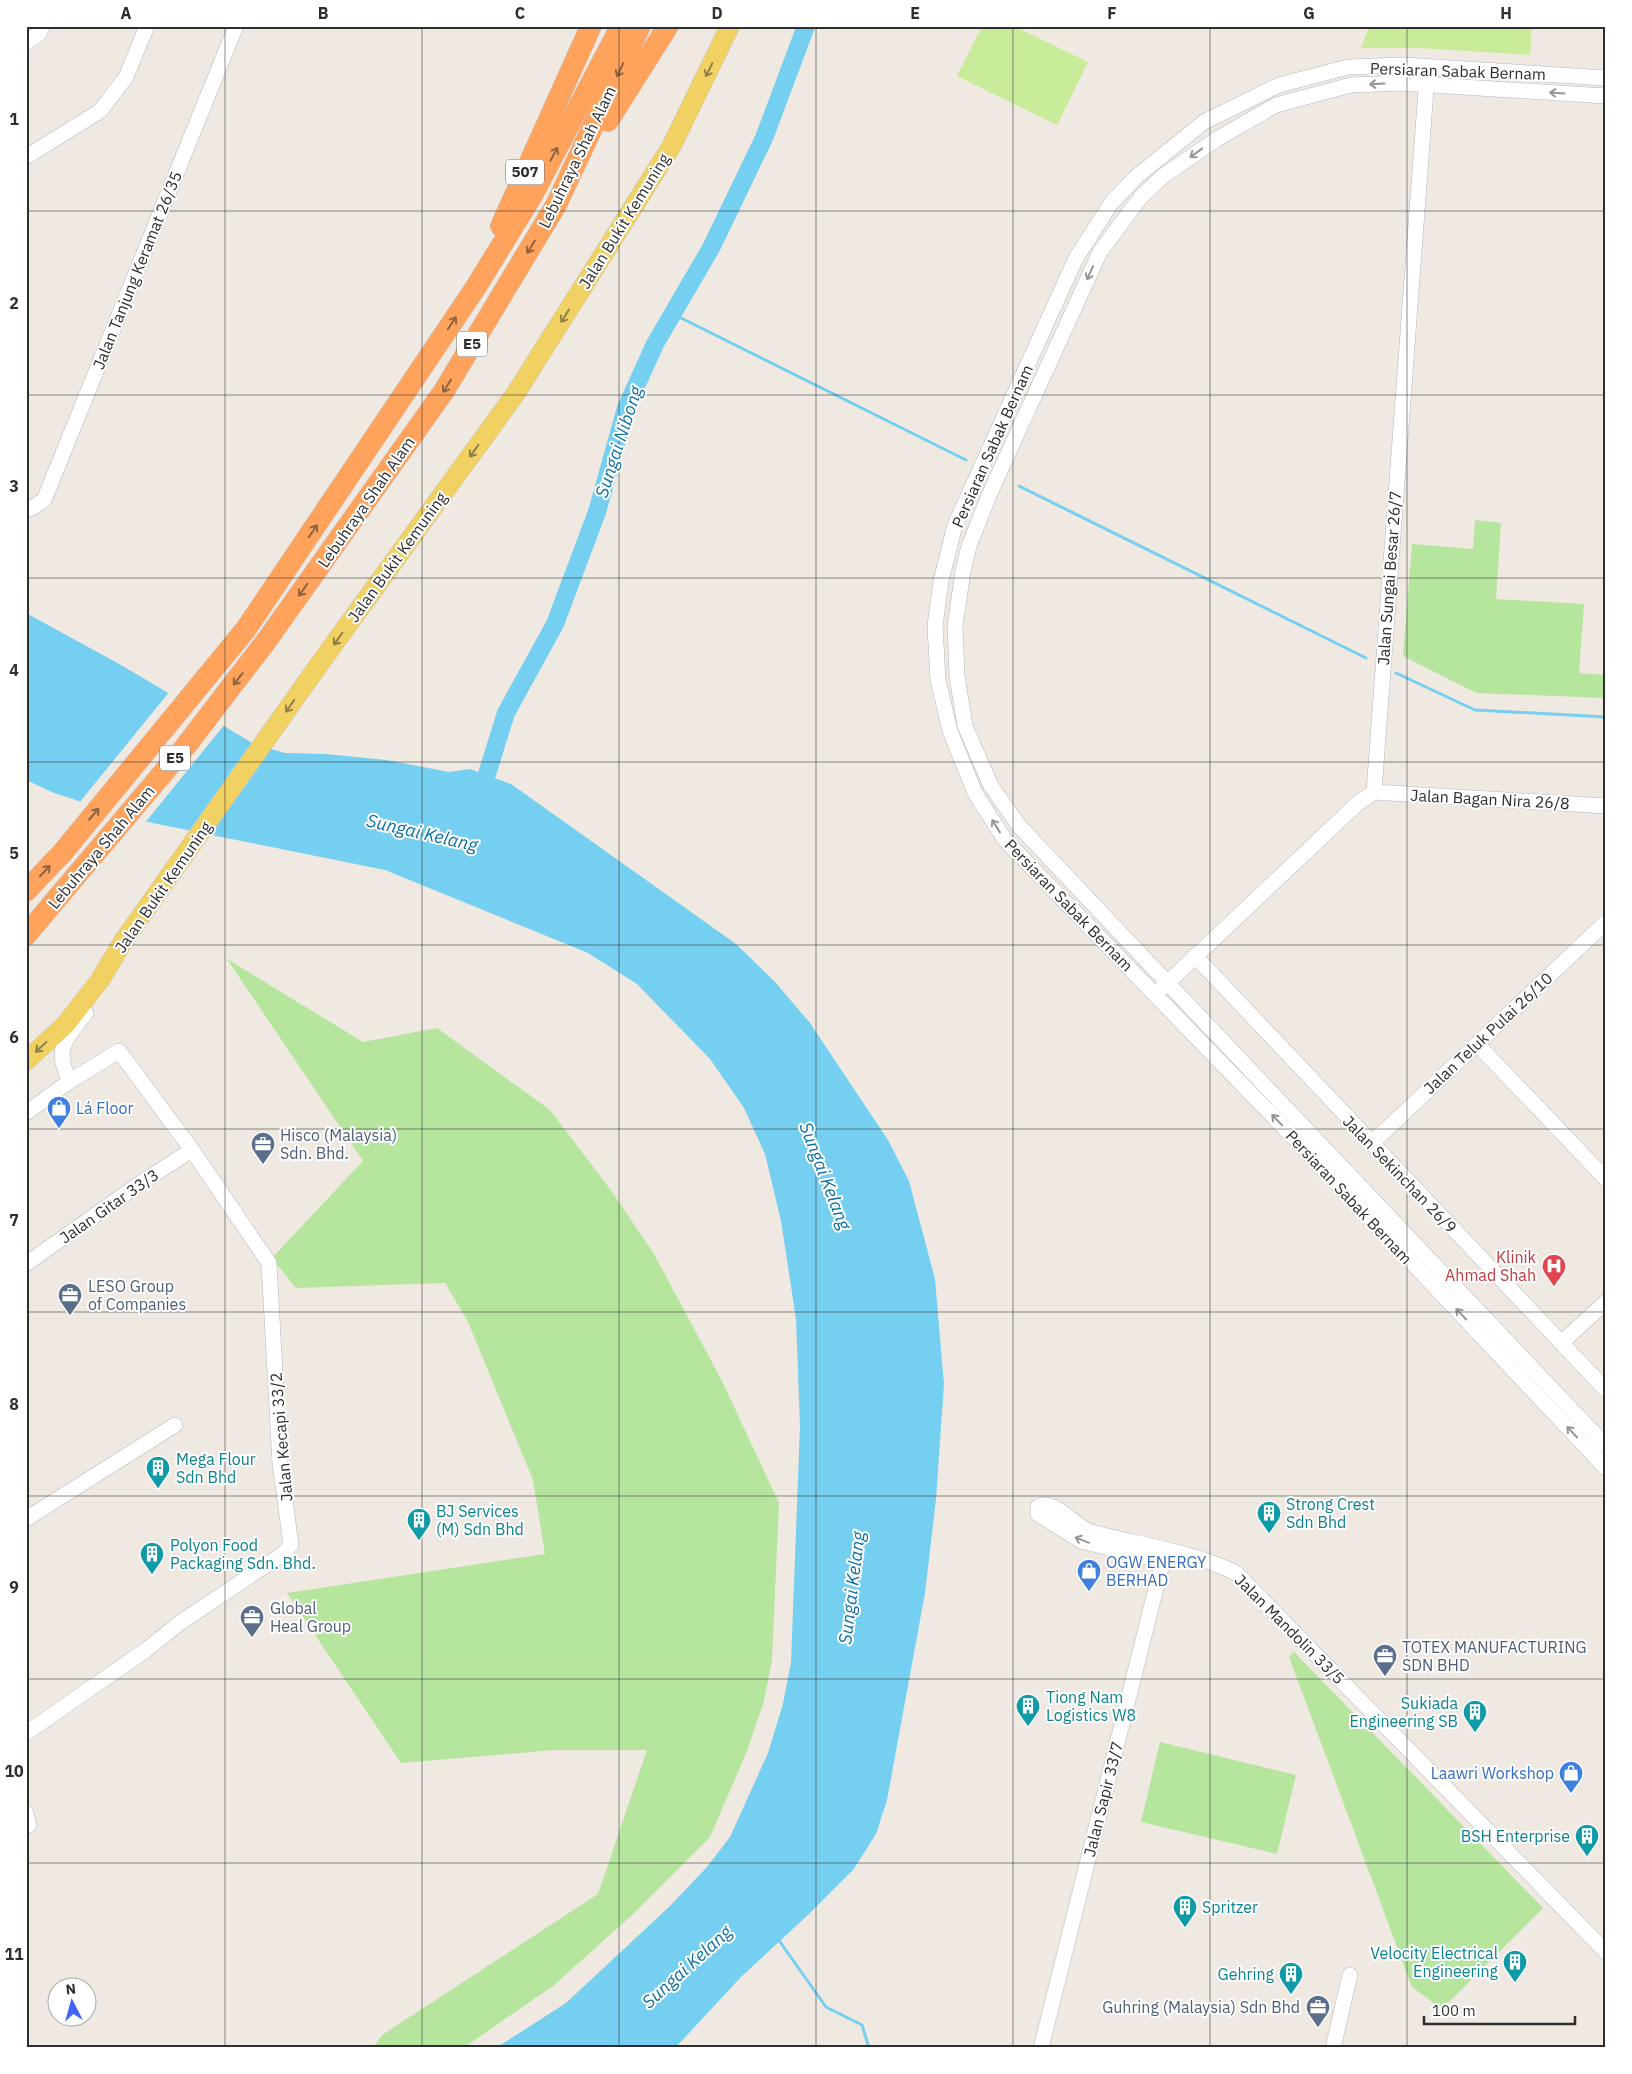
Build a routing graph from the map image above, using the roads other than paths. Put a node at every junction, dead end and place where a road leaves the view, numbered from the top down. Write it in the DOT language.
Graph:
graph roads {
  1 [pos="42,26"];
  2 [pos="147,26"];
  3 [pos="236,26"];
  4 [pos="592,26"];
  5 [pos="621,26"];
  6 [pos="640,26"];
  7 [pos="668,26"];
  8 [pos="730,26"];
  9 [pos="26,42"];
  10 [pos="1428,67"];
  11 [pos="1606,78"];
  12 [pos="1426,84"];
  13 [pos="1606,96"];
  14 [pos="1204,122"];
  15 [pos="1217,139"];
  16 [pos="26,157"];
  17 [pos="556,205"];
  18 [pos="476,286"];
  19 [pos="29,508"];
  20 [pos="1374,792"];
  21 [pos="1606,806"];
  22 [pos="26,891"];
  23 [pos="1606,922"];
  24 [pos="26,935"];
  25 [pos="1195,956"];
  26 [pos="100,980"];
  27 [pos="1168,982"];
  28 [pos="1155,994"];
  29 [pos="1477,1044"];
  30 [pos="26,1061"];
  31 [pos="70,1081"];
  32 [pos="26,1113"];
  33 [pos="1371,1144"];
  34 [pos="192,1150"];
  35 [pos="1606,1179"];
  36 [pos="26,1264"];
  37 [pos="1606,1302"];
  38 [pos="1561,1343"];
  39 [pos="1606,1390"];
  40 [pos="176,1425"];
  41 [pos="1606,1446"];
  42 [pos="1606,1468"];
  43 [pos="26,1519"];
  44 [pos="1164,1556"];
  45 [pos="26,1733"];
  46 [pos="1606,1952"];
  47 [pos="1350,1975"];
  48 [pos="1041,2048"];
  49 [pos="1333,2048"];
  1 -- 9 [label="street"];
  2 -- 16 [label="street"];
  3 -- 19 [label="street, Jalan Tanjung Keramat 26/35"];
  4 -- 18 [label="highway, 507"];
  18 -- 5 [label="highway, Lebuhraya Shah Alam / E5, one-way"];
  6 -- 17 [label="highway, Lebuhraya Shah Alam / E5, one-way"];
  7 -- 17 [label="highway, 507"];
  8 -- 26 [label="main road, Jalan Bukit Kemuning, one-way"];
  10 -- 11 [label="street, Persiaran Sabak Bernam"];
  10 -- 12 [label="street, Jalan Sungai Besar 26/7"];
  10 -- 14 [label="street, Persiaran Sabak Bernam"];
  13 -- 12 [label="street, Persiaran Sabak Bernam, one-way"];
  12 -- 15 [label="street, Persiaran Sabak Bernam, one-way"];
  12 -- 20 [label="street, Jalan Sungai Besar 26/7"];
  14 -- 15 [label="street"];
  28 -- 14 [label="street, Persiaran Sabak Bernam, one-way"];
  15 -- 27 [label="street, Persiaran Sabak Bernam, one-way"];
  17 -- 24 [label="highway, Lebuhraya Shah Alam / E5, one-way"];
  22 -- 18 [label="highway, Lebuhraya Shah Alam / E5, one-way"];
  20 -- 21 [label="street, Jalan Bagan Nira 26/8"];
  20 -- 25 [label="street"];
  23 -- 29 [label="street, Jalan Teluk Pulai 26/10"];
  25 -- 27 [label="street"];
  25 -- 33 [label="street, Jalan Sekinchan 26/9"];
  26 -- 30 [label="main road, Jalan Bukit Kemuning, one-way"];
  26 -- 31 [label="street"];
  27 -- 28 [label="street"];
  27 -- 41 [label="street, Persiaran Sabak Bernam"];
  42 -- 28 [label="street, Persiaran Sabak Bernam, one-way"];
  29 -- 33 [label="street, Jalan Teluk Pulai 26/10"];
  29 -- 35 [label="street"];
  31 -- 32 [label="street"];
  31 -- 34 [label="street, Jalan Kecapi 33/2"];
  33 -- 38 [label="street, Jalan Sekinchan 26/9"];
  34 -- 36 [label="street, Jalan Gitar 33/3"];
  34 -- 45 [label="street, Jalan Kecapi 33/2"];
  37 -- 38 [label="street"];
  38 -- 39 [label="street, Jalan Sekinchan 26/9"];
  40 -- 43 [label="street"];
  44 -- 44 [label="street, one-way"];
  44 -- 46 [label="street, Jalan Mandolin 33/5"];
  44 -- 48 [label="street, Jalan Sapir 33/7"];
  47 -- 49 [label="street"];
}
